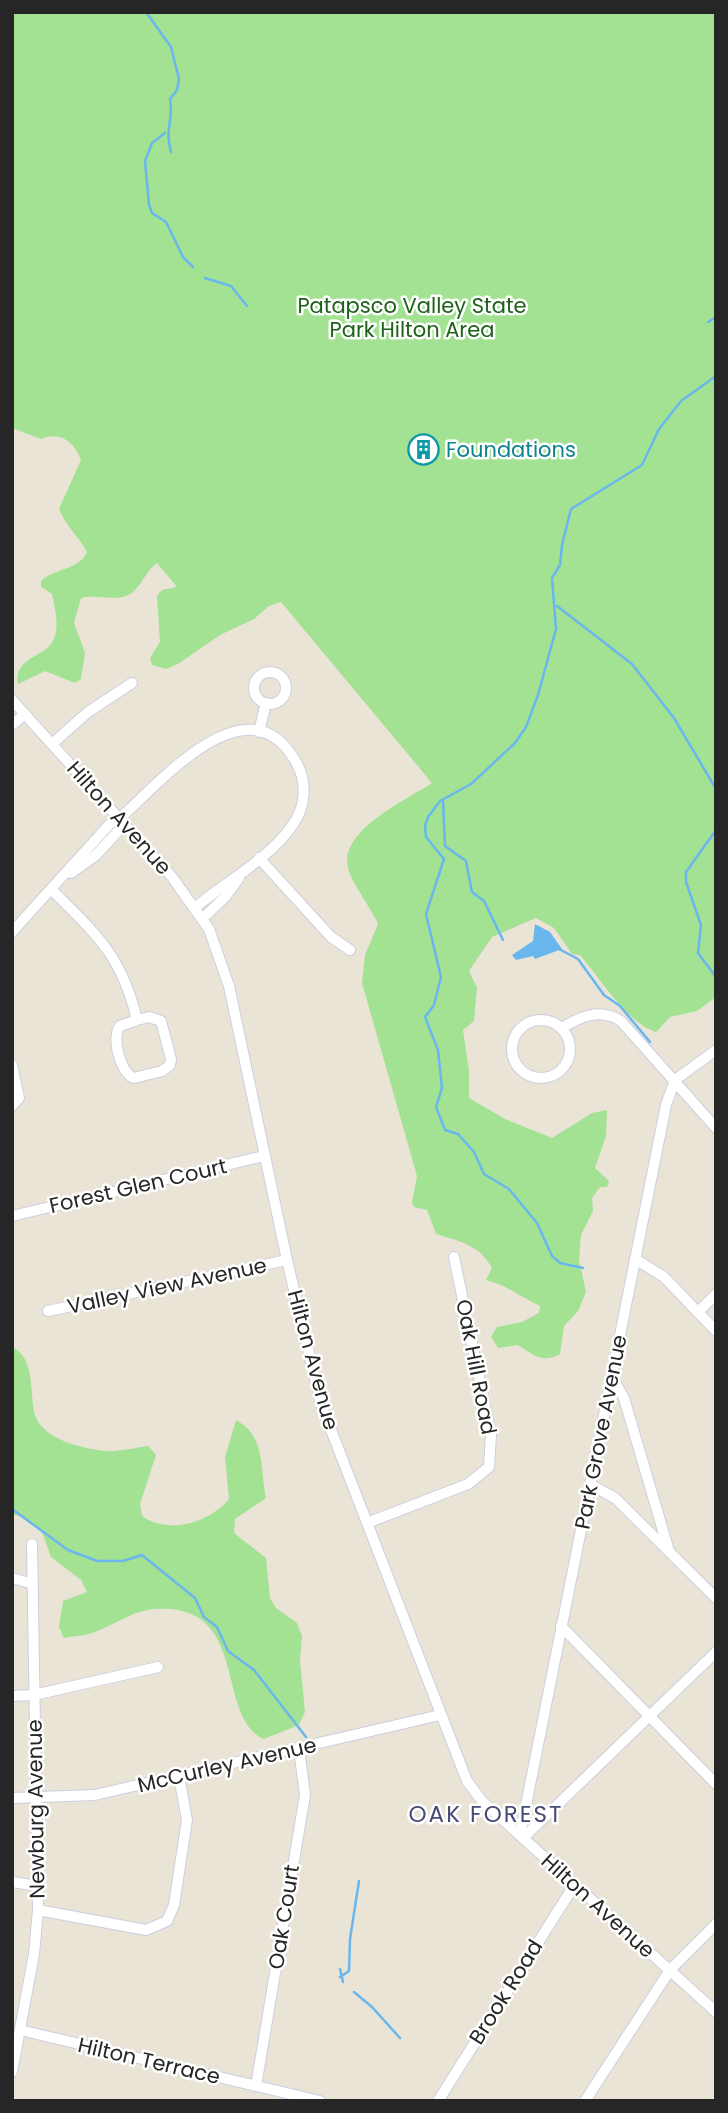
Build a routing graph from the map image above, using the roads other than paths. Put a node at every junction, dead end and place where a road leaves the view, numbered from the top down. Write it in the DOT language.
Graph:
graph roads {
  1 [pos="132,683"];
  2 [pos="12,700"];
  3 [pos="266,703"];
  4 [pos="25,713"];
  5 [pos="12,725"];
  6 [pos="259,732"];
  7 [pos="52,744"];
  8 [pos="120,820"];
  9 [pos="259,858"];
  10 [pos="241,875"];
  11 [pos="52,890"];
  12 [pos="196,907"];
  13 [pos="203,918"];
  14 [pos="12,932"];
  15 [pos="350,950"];
  16 [pos="137,1020"];
  17 [pos="562,1028"];
  18 [pos="716,1050"];
  19 [pos="12,1065"];
  20 [pos="675,1080"];
  21 [pos="12,1106"];
  22 [pos="716,1128"];
  23 [pos="264,1156"];
  24 [pos="12,1216"];
  25 [pos="454,1258"];
  26 [pos="635,1259"];
  27 [pos="287,1260"];
  28 [pos="716,1294"];
  29 [pos="48,1311"];
  30 [pos="698,1312"];
  31 [pos="716,1331"];
  32 [pos="612,1377"];
  33 [pos="591,1485"];
  34 [pos="367,1523"];
  35 [pos="32,1544"];
  36 [pos="669,1551"];
  37 [pos="12,1578"];
  38 [pos="33,1584"];
  39 [pos="716,1598"];
  40 [pos="561,1626"];
  41 [pos="716,1652"];
  42 [pos="159,1667"];
  43 [pos="34,1695"];
  44 [pos="12,1696"];
  45 [pos="440,1715"];
  46 [pos="649,1716"];
  47 [pos="299,1749"];
  48 [pos="180,1776"];
  49 [pos="716,1784"];
  50 [pos="12,1798"];
  51 [pos="36,1799"];
  52 [pos="521,1837"];
  53 [pos="12,1882"];
  54 [pos="575,1884"];
  55 [pos="38,1886"];
  56 [pos="38,1910"];
  57 [pos="716,1924"];
  58 [pos="670,1970"];
  59 [pos="716,2012"];
  60 [pos="20,2030"];
  61 [pos="12,2073"];
  62 [pos="256,2086"];
  63 [pos="320,2101"];
  64 [pos="438,2101"];
  65 [pos="585,2101"];
  1 -- 7 [label="street"];
  2 -- 4 [label="street, Hilton Avenue"];
  3 -- 6 [label="street"];
  4 -- 5 [label="street"];
  4 -- 7 [label="street, Hilton Avenue"];
  6 -- 8 [label="street"];
  6 -- 9 [label="street"];
  7 -- 8 [label="street, Hilton Avenue"];
  8 -- 11 [label="street"];
  8 -- 12 [label="street, Hilton Avenue"];
  9 -- 10 [label="street"];
  9 -- 15 [label="street"];
  10 -- 12 [label="street"];
  10 -- 13 [label="street"];
  11 -- 14 [label="street"];
  11 -- 16 [label="street"];
  12 -- 13 [label="street, Hilton Avenue"];
  13 -- 23 [label="street, Hilton Avenue"];
  16 -- 16 [label="street"];
  17 -- 17 [label="street"];
  17 -- 20 [label="street"];
  18 -- 20 [label="street"];
  19 -- 21 [label="street"];
  20 -- 22 [label="street"];
  20 -- 26 [label="street, Park Grove Avenue"];
  23 -- 24 [label="street, Forest Glen Court"];
  23 -- 27 [label="street, Hilton Avenue"];
  25 -- 34 [label="street, Oak Hill Road"];
  26 -- 30 [label="street"];
  26 -- 32 [label="street, Park Grove Avenue"];
  27 -- 29 [label="street, Valley View Avenue"];
  27 -- 34 [label="street, Hilton Avenue"];
  28 -- 30 [label="street"];
  30 -- 31 [label="street"];
  32 -- 33 [label="street, Park Grove Avenue"];
  32 -- 36 [label="street"];
  33 -- 36 [label="street"];
  33 -- 40 [label="street, Park Grove Avenue"];
  34 -- 45 [label="street, Hilton Avenue"];
  35 -- 38 [label="street, Newburg Avenue"];
  36 -- 39 [label="street"];
  37 -- 38 [label="street"];
  38 -- 43 [label="street, Newburg Avenue"];
  40 -- 46 [label="street"];
  40 -- 52 [label="street, Park Grove Avenue"];
  41 -- 46 [label="street"];
  42 -- 43 [label="street"];
  43 -- 44 [label="street"];
  43 -- 51 [label="street, Newburg Avenue"];
  45 -- 47 [label="street, McCurley Avenue"];
  45 -- 52 [label="street, Hilton Avenue"];
  46 -- 49 [label="street"];
  46 -- 52 [label="street"];
  47 -- 48 [label="street, McCurley Avenue"];
  47 -- 62 [label="street, Oak Court"];
  48 -- 51 [label="street, McCurley Avenue"];
  48 -- 56 [label="street"];
  50 -- 51 [label="street, McCurley Avenue"];
  51 -- 55 [label="street, Newburg Avenue"];
  52 -- 54 [label="street, Hilton Avenue"];
  53 -- 55 [label="street"];
  54 -- 58 [label="street, Hilton Avenue"];
  54 -- 64 [label="street, Brook Road"];
  55 -- 56 [label="street, Newburg Avenue"];
  56 -- 60 [label="street, Newburg Avenue"];
  57 -- 58 [label="street"];
  58 -- 59 [label="street, Hilton Avenue"];
  58 -- 65 [label="street"];
  60 -- 61 [label="street, Newburg Avenue"];
  60 -- 62 [label="street, Hilton Terrace"];
  62 -- 63 [label="street, Hilton Terrace"];
}
